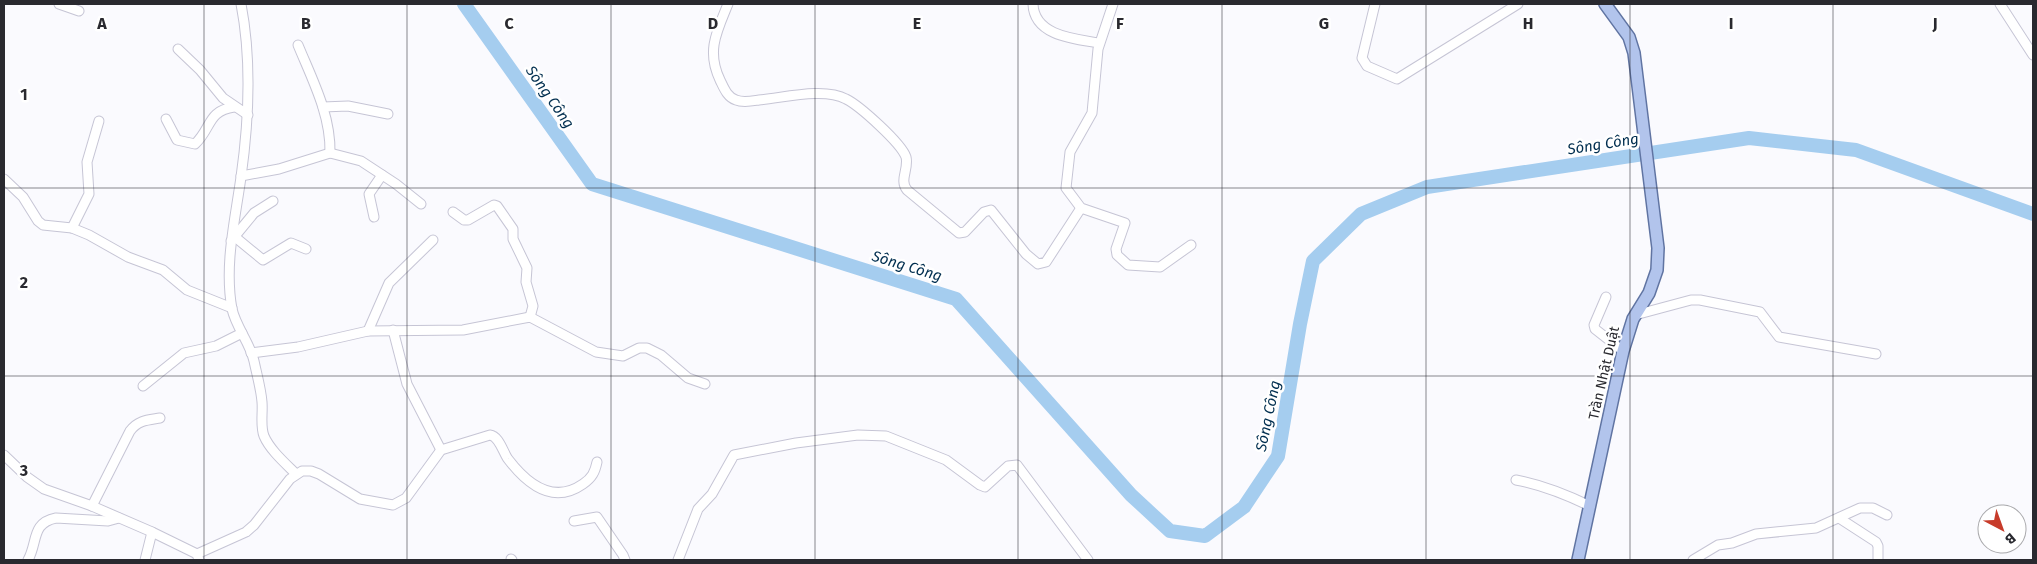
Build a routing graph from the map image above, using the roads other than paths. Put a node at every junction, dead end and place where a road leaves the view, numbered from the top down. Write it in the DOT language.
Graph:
graph roads {
  1 [pos="59,4"];
  2 [pos="241,4"];
  3 [pos="728,4"];
  4 [pos="1033,4"];
  5 [pos="1113,4"];
  6 [pos="1375,4"];
  7 [pos="1518,4"];
  8 [pos="1605,4"];
  9 [pos="2000,4"];
  10 [pos="79,11"];
  11 [pos="1099,43"];
  12 [pos="298,45"];
  13 [pos="178,49"];
  14 [pos="2033,55"];
  15 [pos="234,107"];
  16 [pos="323,107"];
  17 [pos="388,114"];
  18 [pos="248,115"];
  19 [pos="166,119"];
  20 [pos="99,120"];
  21 [pos="330,153"];
  22 [pos="382,174"];
  23 [pos="241,176"];
  24 [pos="4,179"];
  25 [pos="273,201"];
  26 [pos="421,204"];
  27 [pos="1081,208"];
  28 [pos="453,212"];
  29 [pos="374,217"];
  30 [pos="72,228"];
  31 [pos="233,239"];
  32 [pos="433,240"];
  33 [pos="1191,245"];
  34 [pos="306,249"];
  35 [pos="1606,297"];
  36 [pos="232,308"];
  37 [pos="1634,316"];
  38 [pos="530,317"];
  39 [pos="393,330"];
  40 [pos="368,331"];
  41 [pos="242,333"];
  42 [pos="1623,351"];
  43 [pos="251,353"];
  44 [pos="1876,354"];
  45 [pos="704,384"];
  46 [pos="143,386"];
  47 [pos="160,418"];
  48 [pos="441,450"];
  49 [pos="4,455"];
  50 [pos="597,462"];
  51 [pos="296,474"];
  52 [pos="1516,480"];
  53 [pos="92,506"];
  54 [pos="1590,506"];
  55 [pos="1887,515"];
  56 [pos="119,518"];
  57 [pos="1840,518"];
  58 [pos="574,521"];
  59 [pos="152,532"];
  60 [pos="198,557"];
  61 [pos="28,560"];
  62 [pos="145,560"];
  63 [pos="625,560"];
  64 [pos="678,560"];
  65 [pos="1088,560"];
  66 [pos="1578,560"];
  67 [pos="1693,560"];
  68 [pos="1878,560"];
  1 -- 10 [label="street"];
  2 -- 18 [label="street"];
  3 -- 27 [label="street"];
  4 -- 11 [label="street"];
  5 -- 11 [label="street"];
  6 -- 7 [label="street"];
  8 -- 37 [label="main road, Trần Nhật Duật"];
  9 -- 14 [label="street"];
  11 -- 27 [label="street"];
  12 -- 16 [label="street"];
  13 -- 15 [label="street"];
  15 -- 18 [label="street"];
  15 -- 19 [label="street"];
  16 -- 17 [label="street"];
  16 -- 21 [label="street"];
  18 -- 23 [label="street"];
  20 -- 30 [label="street"];
  21 -- 22 [label="street"];
  21 -- 23 [label="street"];
  22 -- 26 [label="street"];
  22 -- 29 [label="street"];
  23 -- 31 [label="street"];
  24 -- 30 [label="street"];
  25 -- 31 [label="street"];
  27 -- 33 [label="street"];
  28 -- 38 [label="street"];
  30 -- 36 [label="street"];
  31 -- 34 [label="street"];
  31 -- 36 [label="street"];
  32 -- 40 [label="street"];
  35 -- 42 [label="street"];
  36 -- 41 [label="street"];
  37 -- 42 [label="main road, Trần Nhật Duật"];
  37 -- 44 [label="street"];
  38 -- 39 [label="street"];
  38 -- 45 [label="street"];
  39 -- 40 [label="street"];
  39 -- 48 [label="street"];
  40 -- 43 [label="street"];
  41 -- 43 [label="street"];
  41 -- 46 [label="street"];
  42 -- 54 [label="main road, Trần Nhật Duật"];
  43 -- 51 [label="street"];
  47 -- 53 [label="street"];
  48 -- 50 [label="street"];
  48 -- 51 [label="street"];
  49 -- 53 [label="street"];
  51 -- 60 [label="street"];
  52 -- 54 [label="street"];
  53 -- 56 [label="street"];
  54 -- 66 [label="main road, Trần Nhật Duật"];
  55 -- 57 [label="street"];
  56 -- 59 [label="street"];
  56 -- 61 [label="street"];
  57 -- 67 [label="street"];
  57 -- 68 [label="street"];
  58 -- 63 [label="street"];
  59 -- 60 [label="street"];
  59 -- 62 [label="street"];
  64 -- 65 [label="street"];
}
